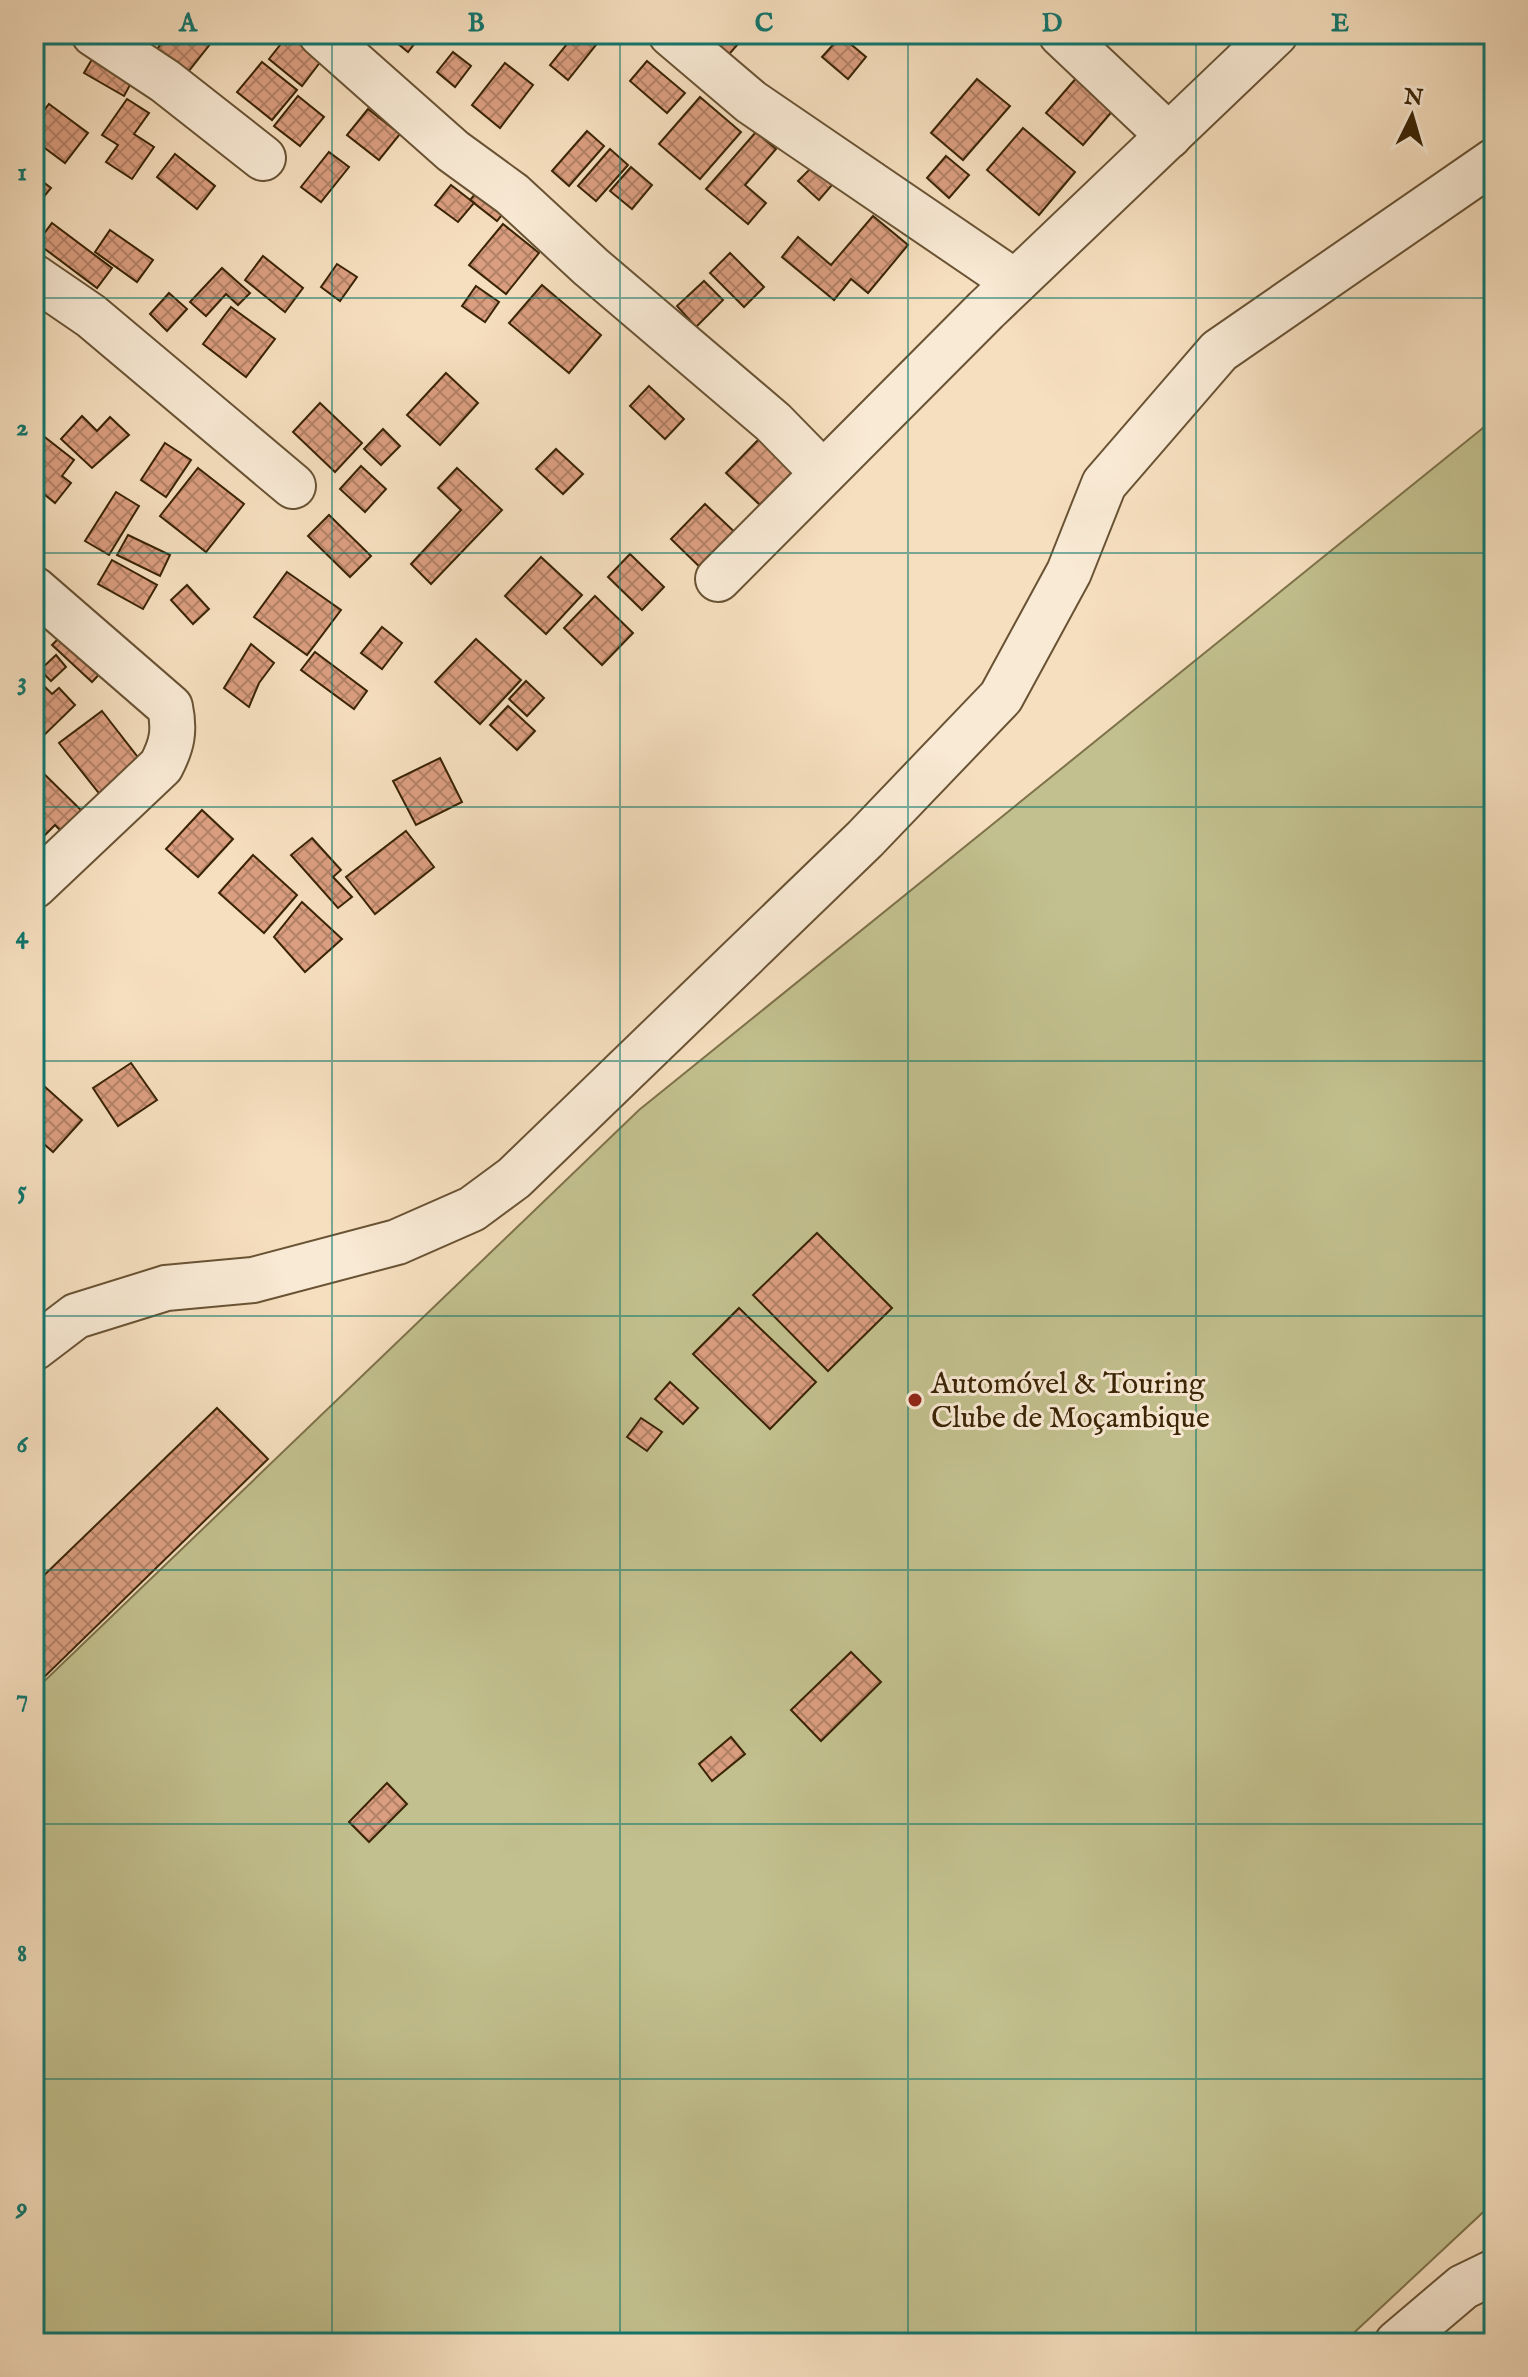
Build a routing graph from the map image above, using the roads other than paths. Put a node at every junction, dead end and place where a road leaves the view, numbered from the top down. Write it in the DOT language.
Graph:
graph roads {
  1 [pos="94,34"];
  2 [pos="321,34"];
  3 [pos="671,34"];
  4 [pos="1061,34"];
  5 [pos="1275,34"];
  6 [pos="1169,136"];
  7 [pos="263,158"];
  8 [pos="1494,161"];
  9 [pos="34,277"];
  10 [pos="1015,282"];
  11 [pos="823,473"];
  12 [pos="293,486"];
  13 [pos="718,579"];
  14 [pos="34,589"];
  15 [pos="34,886"];
  16 [pos="34,1348"];
  17 [pos="1494,2272"];
  18 [pos="1397,2343"];
  1 -- 7 [label="street"];
  2 -- 11 [label="street"];
  3 -- 10 [label="street"];
  4 -- 6 [label="street"];
  5 -- 6 [label="street"];
  6 -- 10 [label="street"];
  8 -- 16 [label="street"];
  9 -- 12 [label="street"];
  10 -- 11 [label="street"];
  11 -- 13 [label="street"];
  14 -- 15 [label="street"];
  17 -- 18 [label="street"];
}
